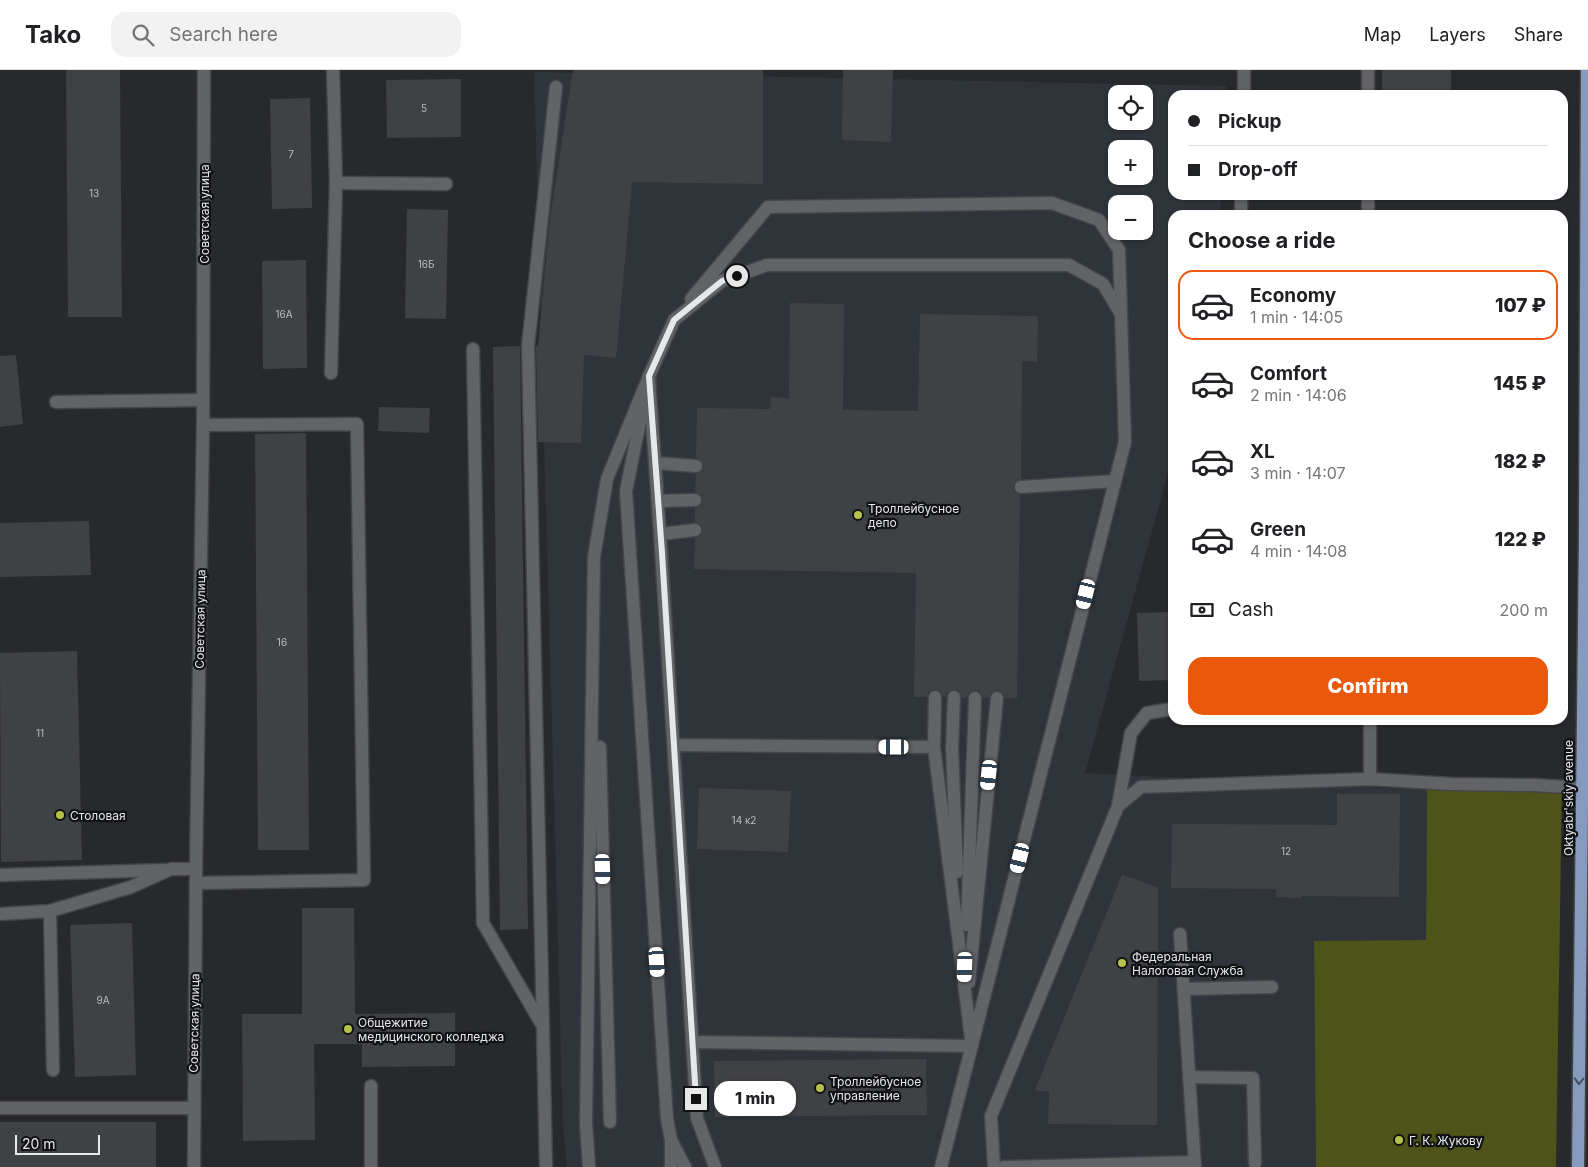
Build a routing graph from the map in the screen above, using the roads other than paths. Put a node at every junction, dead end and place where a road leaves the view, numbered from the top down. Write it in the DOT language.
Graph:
graph roads {
  1 [pos="204,70"];
  2 [pos="333,70"];
  3 [pos="1244,70"];
  4 [pos="1368,70"];
  5 [pos="1587,70"];
  6 [pos="556,87"];
  7 [pos="1244,90"];
  8 [pos="1368,90"];
  9 [pos="336,183"];
  10 [pos="446,184"];
  11 [pos="1121,314"];
  12 [pos="674,320"];
  13 [pos="473,349"];
  14 [pos="331,373"];
  15 [pos="649,376"];
  16 [pos="203,400"];
  17 [pos="56,402"];
  18 [pos="203,425"];
  19 [pos="1587,457"];
  20 [pos="655,463"];
  21 [pos="696,466"];
  22 [pos="1115,481"];
  23 [pos="1021,487"];
  24 [pos="695,500"];
  25 [pos="658,501"];
  26 [pos="695,530"];
  27 [pos="660,534"];
  28 [pos="594,558"];
  29 [pos="935,697"];
  30 [pos="954,697"];
  31 [pos="976,698"];
  32 [pos="997,698"];
  33 [pos="1168,710"];
  34 [pos="1370,725"];
  35 [pos="674,745"];
  36 [pos="934,747"];
  37 [pos="1370,779"];
  38 [pos="1582,788"];
  39 [pos="1118,806"];
  40 [pos="172,869"];
  41 [pos="196,869"];
  42 [pos="0,875"];
  43 [pos="196,883"];
  44 [pos="50,912"];
  45 [pos="0,914"];
  46 [pos="1180,934"];
  47 [pos="960,955"];
  48 [pos="965,986"];
  49 [pos="1272,987"];
  50 [pos="1184,989"];
  51 [pos="967,1006"];
  52 [pos="543,1025"];
  53 [pos="692,1042"];
  54 [pos="972,1046"];
  55 [pos="53,1070"];
  56 [pos="1189,1077"];
  57 [pos="371,1086"];
  58 [pos="0,1108"];
  59 [pos="194,1108"];
  60 [pos="610,1122"];
  61 [pos="671,1140"];
  62 [pos="1255,1163"];
  63 [pos="1195,1164"];
  64 [pos="194,1167"];
  65 [pos="371,1167"];
  66 [pos="546,1167"];
  67 [pos="589,1167"];
  68 [pos="671,1167"];
  69 [pos="685,1167"];
  70 [pos="715,1167"];
  71 [pos="941,1167"];
  72 [pos="994,1167"];
  73 [pos="1004,1167"];
  74 [pos="1578,1167"];
  1 -- 16 [label="street, Советская улица"];
  2 -- 9 [label="street"];
  3 -- 7 [label="street"];
  4 -- 8 [label="street"];
  5 -- 19 [label="main road, Oktyabr'skiy avenue"];
  6 -- 52 [label="street"];
  9 -- 10 [label="street"];
  9 -- 14 [label="street"];
  11 -- 12 [label="street"];
  11 -- 12 [label="street"];
  11 -- 22 [label="street"];
  12 -- 15 [label="street"];
  13 -- 52 [label="street"];
  15 -- 20 [label="street"];
  15 -- 28 [label="street"];
  15 -- 61 [label="street"];
  16 -- 17 [label="street"];
  16 -- 18 [label="street, Советская улица"];
  18 -- 41 [label="street, Советская улица"];
  18 -- 43 [label="street"];
  19 -- 38 [label="main road, Oktyabr'skiy avenue"];
  20 -- 21 [label="street"];
  20 -- 25 [label="street"];
  22 -- 23 [label="street"];
  22 -- 54 [label="street"];
  24 -- 25 [label="street"];
  25 -- 27 [label="street"];
  26 -- 27 [label="street"];
  27 -- 35 [label="street"];
  28 -- 60 [label="street"];
  28 -- 67 [label="street"];
  29 -- 36 [label="street"];
  30 -- 47 [label="street"];
  31 -- 48 [label="street"];
  32 -- 51 [label="street"];
  33 -- 39 [label="street"];
  34 -- 37 [label="street"];
  35 -- 36 [label="street"];
  35 -- 53 [label="street"];
  36 -- 47 [label="street"];
  37 -- 38 [label="street"];
  37 -- 39 [label="street"];
  38 -- 74 [label="main road, Oktyabr'skiy avenue, one-way"];
  39 -- 72 [label="street"];
  40 -- 41 [label="street"];
  40 -- 42 [label="street"];
  40 -- 44 [label="street"];
  41 -- 43 [label="street, Советская улица"];
  43 -- 59 [label="street, Советская улица"];
  44 -- 45 [label="street"];
  44 -- 55 [label="street"];
  46 -- 50 [label="street"];
  47 -- 48 [label="street"];
  48 -- 51 [label="street"];
  49 -- 50 [label="street"];
  50 -- 56 [label="street"];
  51 -- 54 [label="street"];
  52 -- 66 [label="street"];
  53 -- 54 [label="street"];
  53 -- 70 [label="street"];
  54 -- 71 [label="street"];
  56 -- 62 [label="street"];
  56 -- 63 [label="street"];
  57 -- 65 [label="street"];
  58 -- 59 [label="street"];
  59 -- 64 [label="street, Советская улица"];
  61 -- 68 [label="street"];
  61 -- 69 [label="street"];
  63 -- 73 [label="street"];
}
